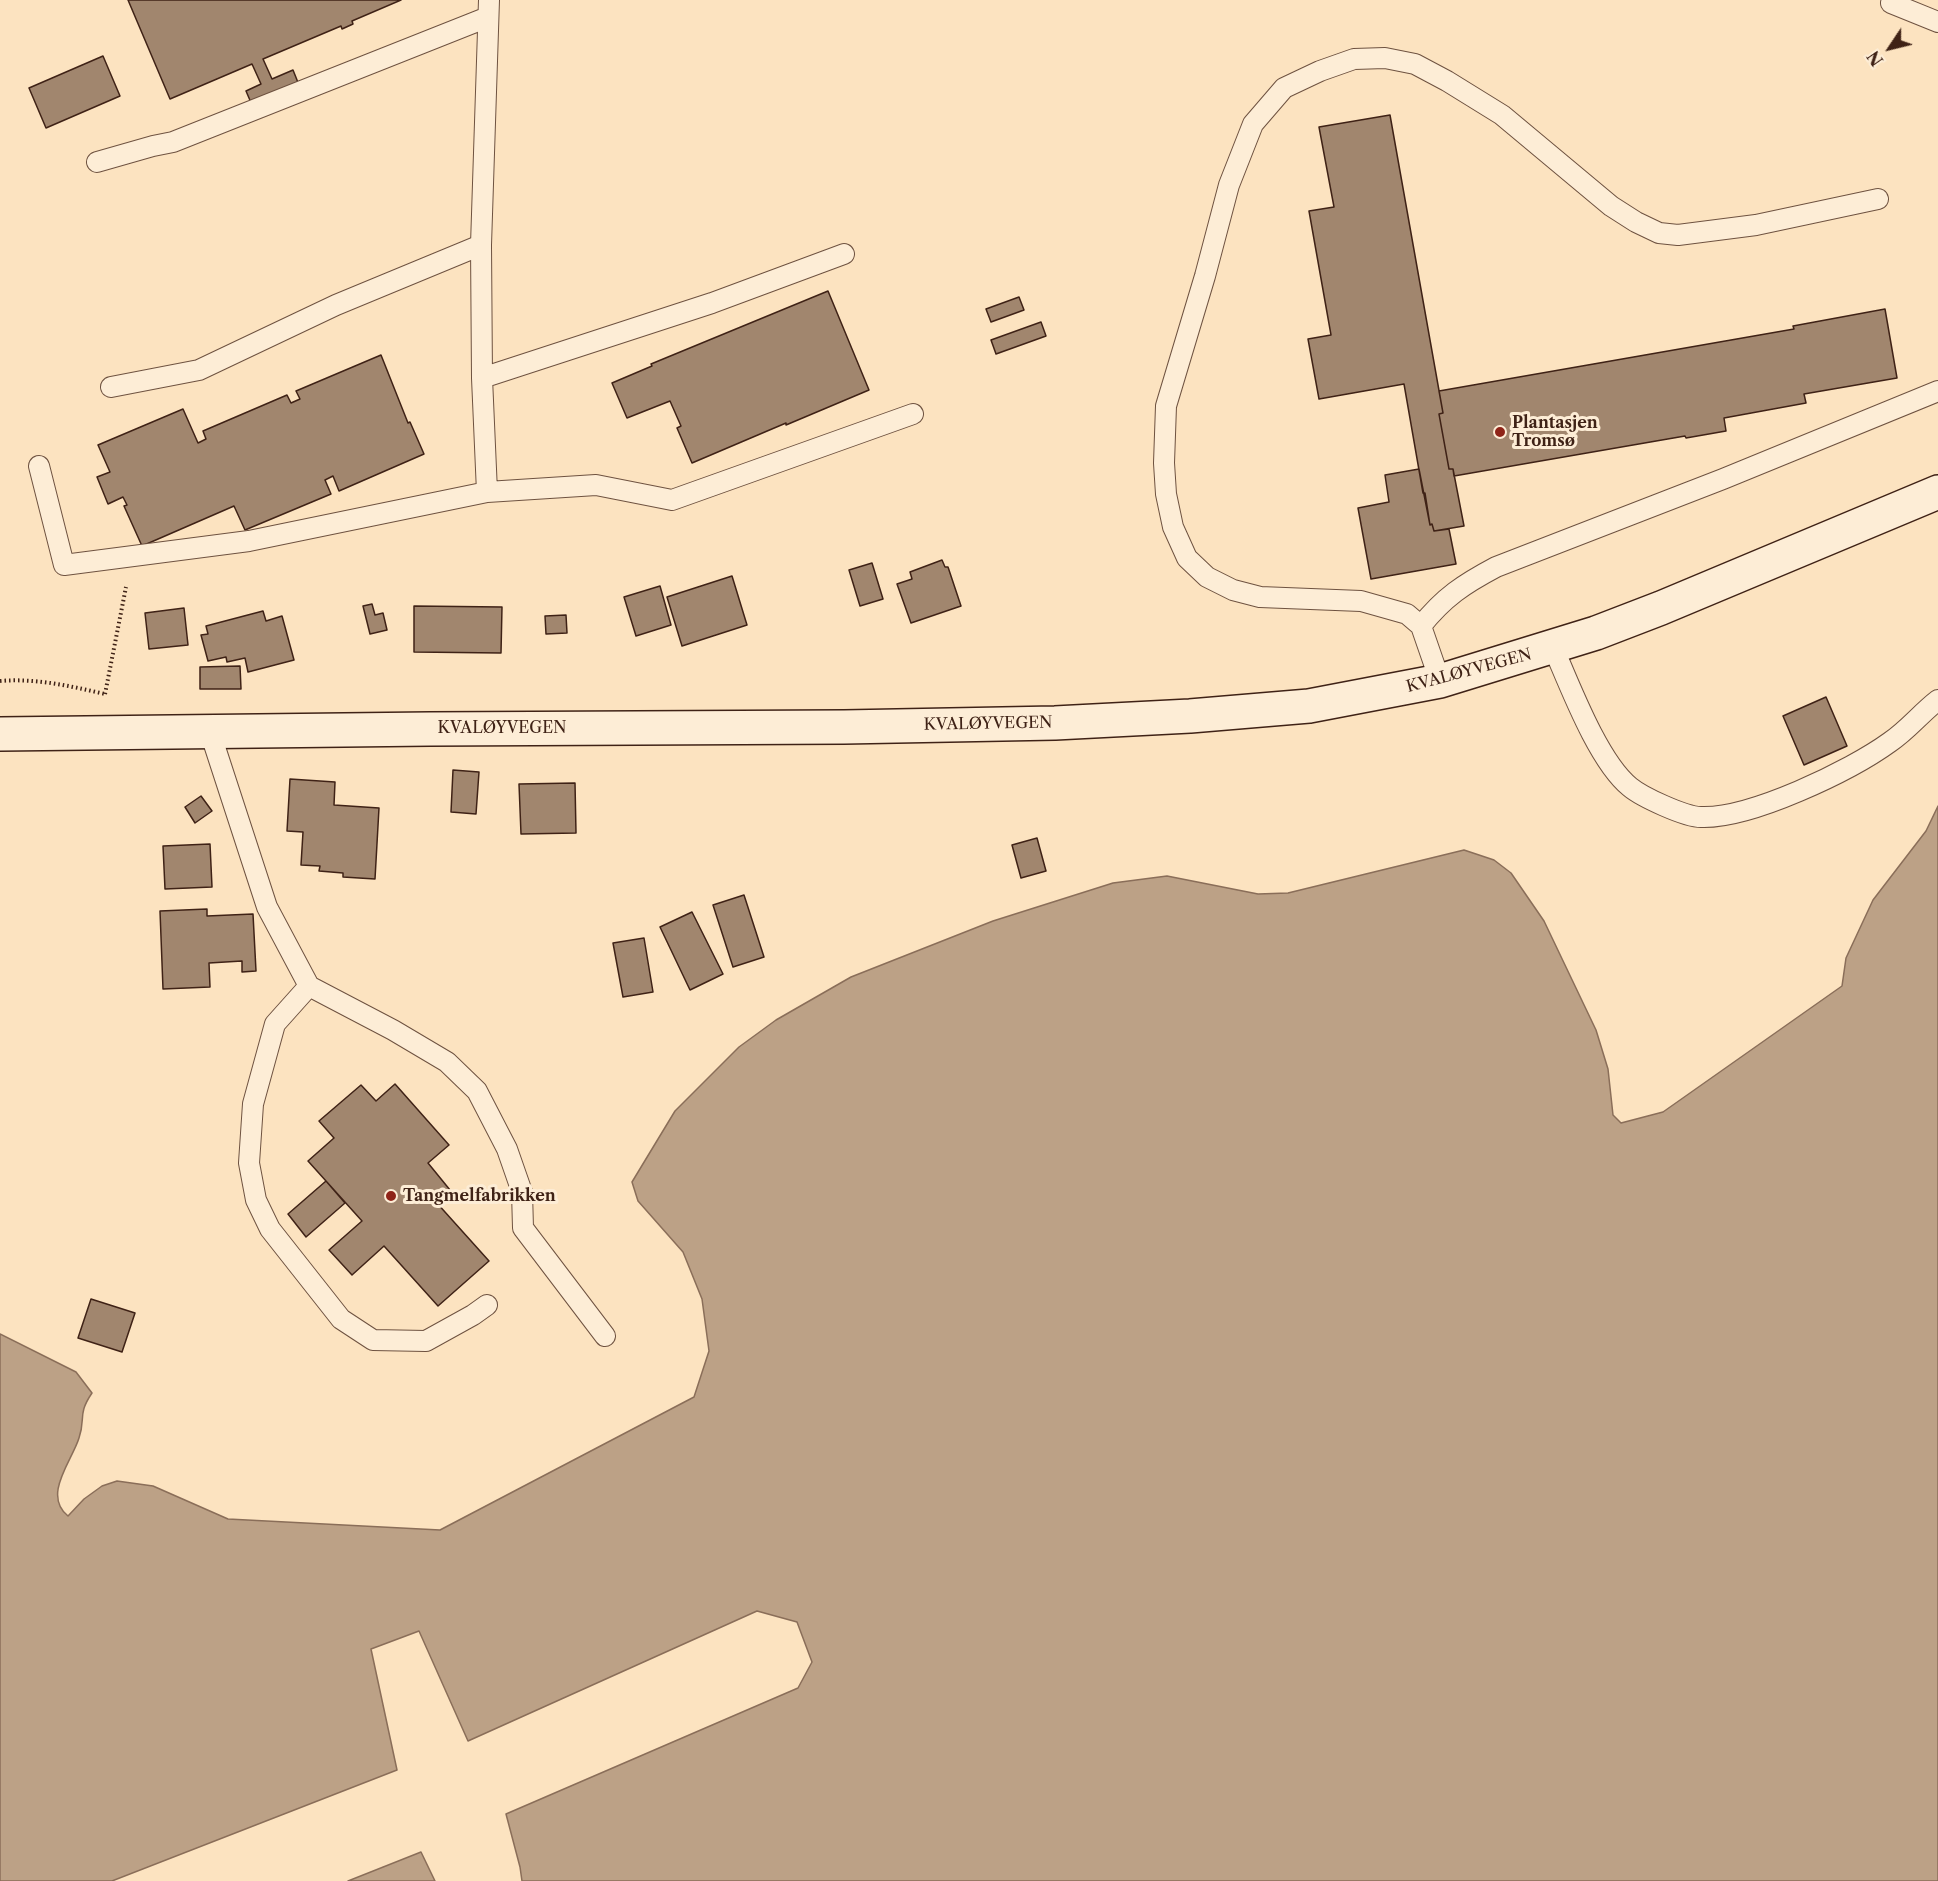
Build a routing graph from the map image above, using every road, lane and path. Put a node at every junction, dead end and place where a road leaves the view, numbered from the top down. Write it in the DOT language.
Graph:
graph roads {
  1 [pos="1891,3"];
  2 [pos="488,8"];
  3 [pos="1938,22"];
  4 [pos="97,162"];
  5 [pos="1878,199"];
  6 [pos="481,245"];
  7 [pos="843,254"];
  8 [pos="482,378"];
  9 [pos="111,387"];
  10 [pos="1938,391"];
  11 [pos="914,414"];
  12 [pos="39,466"];
  13 [pos="487,492"];
  14 [pos="1938,492"];
  15 [pos="133,557"];
  16 [pos="1421,626"];
  17 [pos="1553,647"];
  18 [pos="0,681"];
  19 [pos="1440,681"];
  20 [pos="105,694"];
  21 [pos="116,696"];
  22 [pos="1938,700"];
  23 [pos="210,732"];
  24 [pos="0,734"];
  25 [pos="309,986"];
  26 [pos="487,1305"];
  27 [pos="604,1336"];
  1 -- 3 [label="lane"];
  2 -- 4 [label="lane"];
  2 -- 6 [label="lane"];
  5 -- 16 [label="lane"];
  6 -- 8 [label="lane"];
  6 -- 9 [label="lane"];
  7 -- 8 [label="lane"];
  8 -- 13 [label="lane"];
  10 -- 16 [label="lane"];
  11 -- 13 [label="lane"];
  12 -- 15 [label="lane"];
  13 -- 15 [label="lane"];
  14 -- 17 [label="street, KVALØYVEGEN"];
  15 -- 20 [label="path"];
  16 -- 19 [label="lane"];
  17 -- 19 [label="street, KVALØYVEGEN"];
  17 -- 22 [label="lane"];
  18 -- 20 [label="path"];
  19 -- 23 [label="street, KVALØYVEGEN"];
  20 -- 21 [label="path"];
  23 -- 24 [label="street, KVALØYVEGEN"];
  23 -- 25 [label="lane"];
  25 -- 26 [label="lane"];
  25 -- 27 [label="lane"];
}
